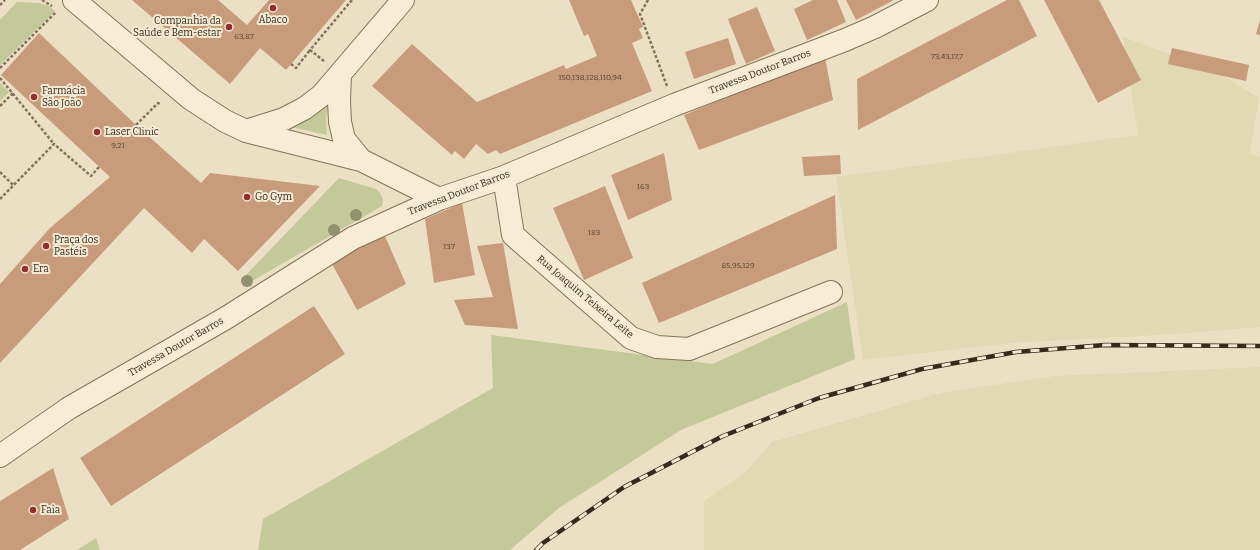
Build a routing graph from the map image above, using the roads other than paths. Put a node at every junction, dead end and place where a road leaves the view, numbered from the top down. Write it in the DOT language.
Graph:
graph roads {
  1 [pos="403,0"];
  2 [pos="927,0"];
  3 [pos="66,5"];
  4 [pos="340,74"];
  5 [pos="246,130"];
  6 [pos="361,160"];
  7 [pos="504,177"];
  8 [pos="439,199"];
  9 [pos="831,292"];
  10 [pos="0,456"];
  1 -- 4 [label="street"];
  2 -- 7 [label="street, Travessa Doutor Barros"];
  3 -- 5 [label="street"];
  4 -- 5 [label="street"];
  4 -- 6 [label="street"];
  5 -- 6 [label="street"];
  6 -- 8 [label="street"];
  7 -- 8 [label="street, Travessa Doutor Barros"];
  7 -- 9 [label="street, Rua Joaquim Teixeira Leite"];
  8 -- 10 [label="street, Travessa Doutor Barros"];
}
